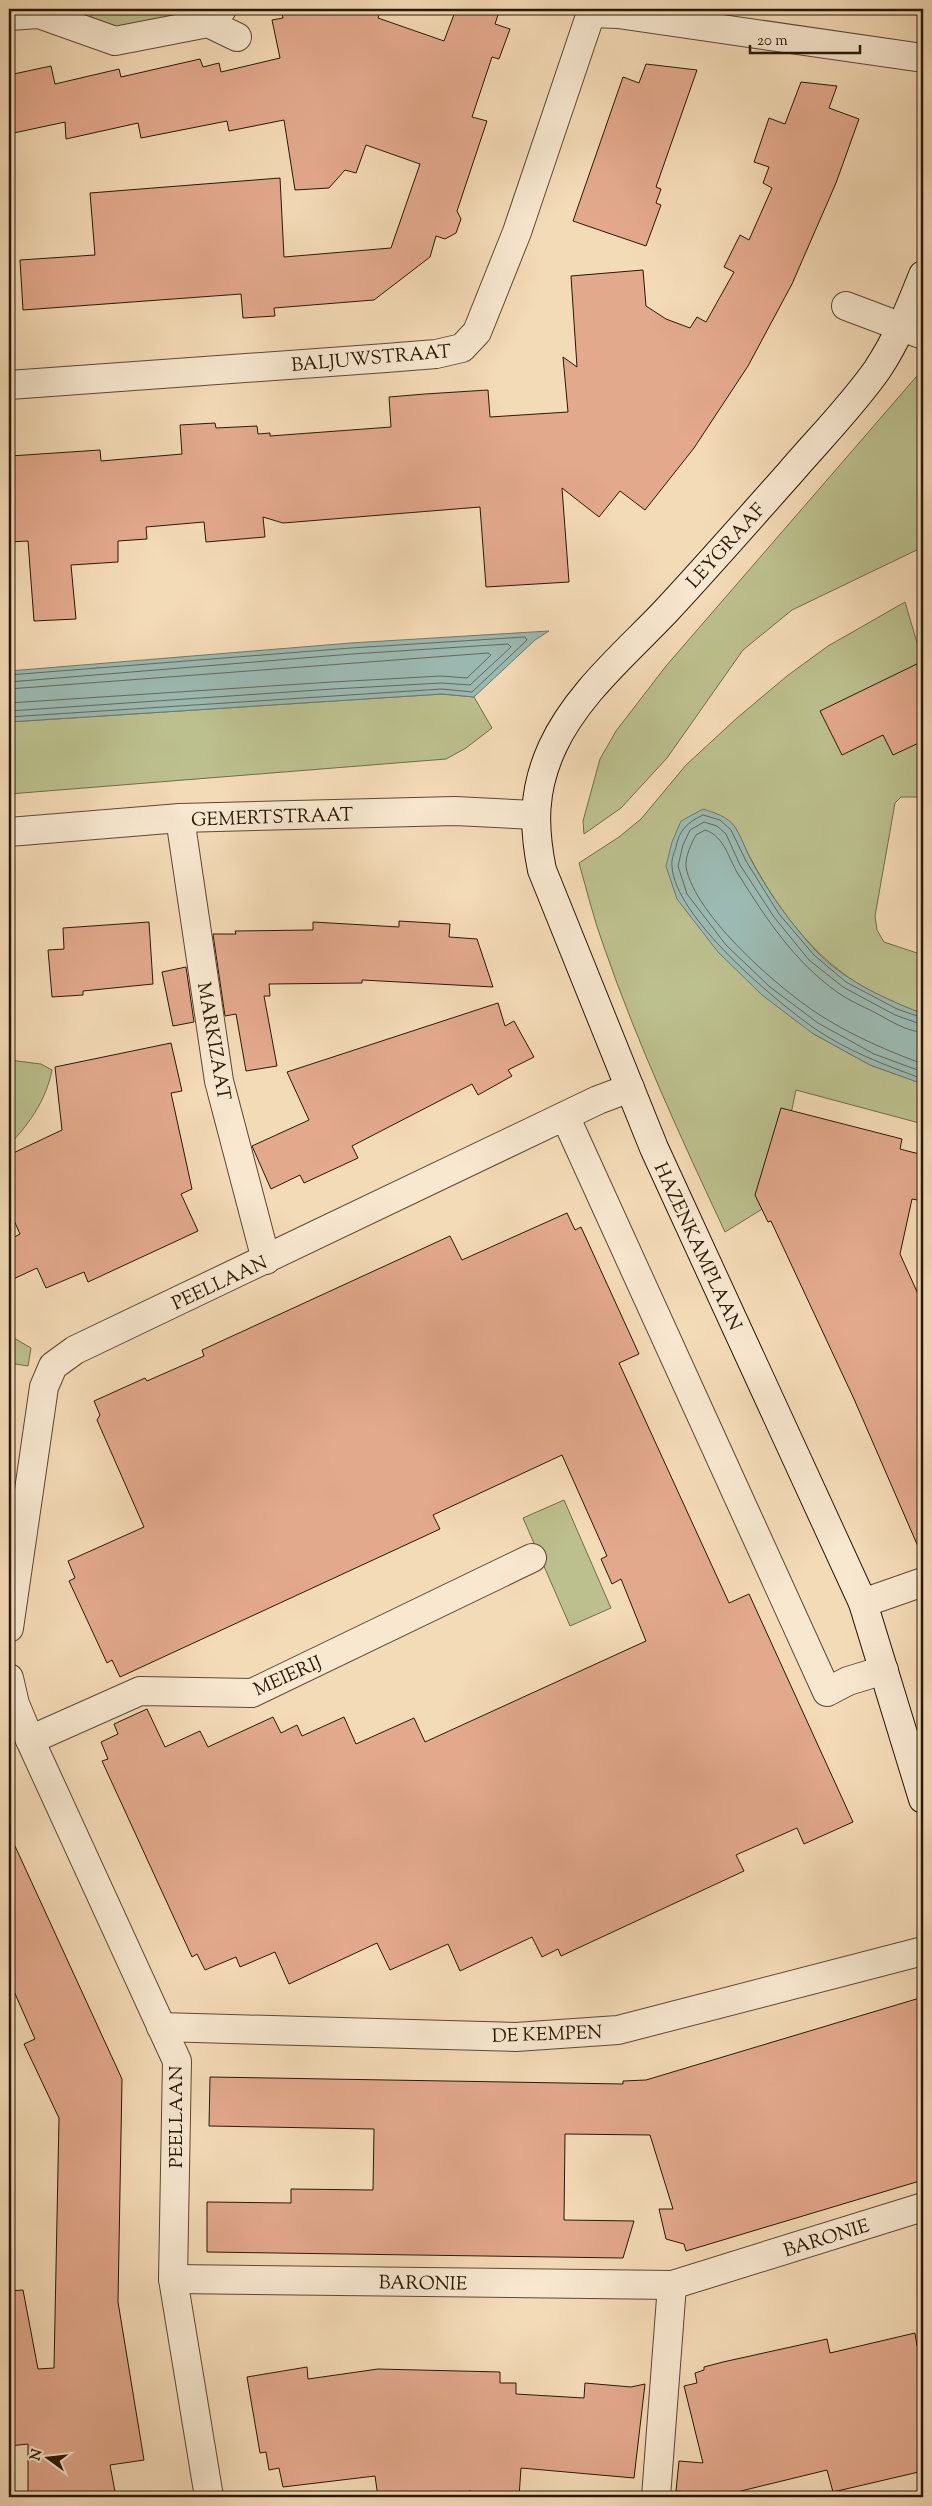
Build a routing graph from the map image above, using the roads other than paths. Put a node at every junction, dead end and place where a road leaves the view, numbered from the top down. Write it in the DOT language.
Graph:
graph roads {
  1 [pos="590,11"];
  2 [pos="9,16"];
  3 [pos="215,16"];
  4 [pos="237,37"];
  5 [pos="923,58"];
  6 [pos="923,275"];
  7 [pos="846,306"];
  8 [pos="912,331"];
  9 [pos="9,385"];
  10 [pos="535,815"];
  11 [pos="180,818"];
  12 [pos="9,832"];
  13 [pos="630,1088"];
  14 [pos="565,1116"];
  15 [pos="266,1260"];
  16 [pos="532,1558"];
  17 [pos="923,1582"];
  18 [pos="863,1603"];
  19 [pos="9,1628"];
  20 [pos="884,1670"];
  21 [pos="9,1678"];
  22 [pos="30,1740"];
  23 [pos="923,1799"];
  24 [pos="923,1951"];
  25 [pos="161,2028"];
  26 [pos="923,2207"];
  27 [pos="173,2279"];
  28 [pos="672,2285"];
  29 [pos="209,2497"];
  30 [pos="656,2497"];
  1 -- 5 [label="street, BALJUWSTRAAT"];
  1 -- 9 [label="street, BALJUWSTRAAT"];
  2 -- 3 [label="street"];
  3 -- 4 [label="street"];
  6 -- 8 [label="street, LEYGRAAF"];
  7 -- 8 [label="street"];
  8 -- 10 [label="street, LEYGRAAF"];
  10 -- 11 [label="street, GEMERTSTRAAT"];
  10 -- 13 [label="street, HAZENKAMPLAAN"];
  11 -- 12 [label="street, GEMERTSTRAAT"];
  11 -- 15 [label="street, MARKIZAAT"];
  13 -- 14 [label="street, PEELLAAN"];
  13 -- 18 [label="street, HAZENKAMPLAAN"];
  14 -- 15 [label="street, PEELLAAN"];
  14 -- 20 [label="street"];
  15 -- 19 [label="street, PEELLAAN"];
  16 -- 22 [label="street, MEIERIJ"];
  17 -- 18 [label="street"];
  18 -- 20 [label="street, HAZENKAMPLAAN"];
  20 -- 23 [label="street, HAZENKAMPLAAN"];
  21 -- 22 [label="street, PEELLAAN"];
  22 -- 25 [label="street, PEELLAAN"];
  24 -- 25 [label="street, DE KEMPEN"];
  25 -- 27 [label="street, PEELLAAN"];
  26 -- 28 [label="street, BARONIE"];
  27 -- 28 [label="street, BARONIE"];
  27 -- 29 [label="street, PEELLAAN"];
  28 -- 30 [label="street"];
}
